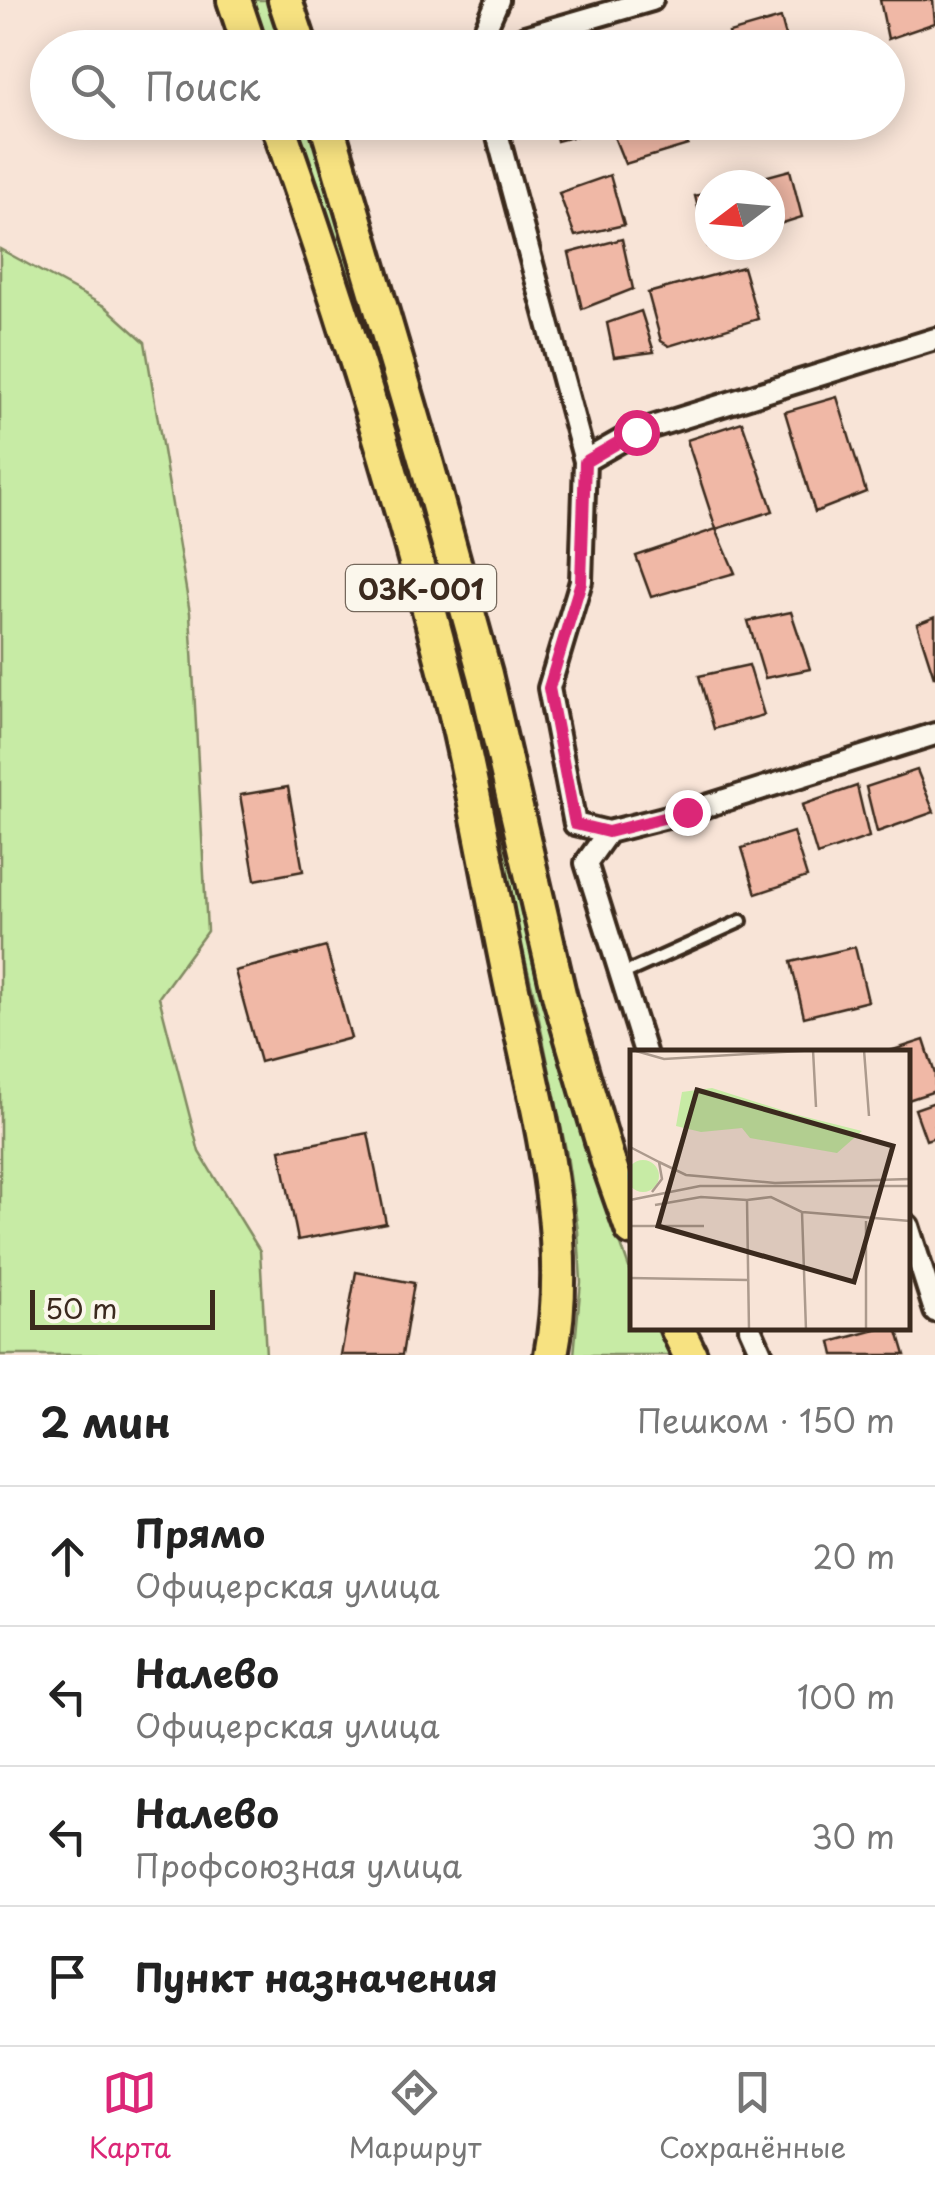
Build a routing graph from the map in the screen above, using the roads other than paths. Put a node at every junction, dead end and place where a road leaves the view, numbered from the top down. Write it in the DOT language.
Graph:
graph roads {
  1 [pos="234,0"];
  2 [pos="285,0"];
  3 [pos="498,0"];
  4 [pos="652,0"];
  5 [pos="244,30"];
  6 [pos="294,30"];
  7 [pos="486,30"];
  8 [pos="549,30"];
  9 [pos="283,140"];
  10 [pos="331,140"];
  11 [pos="499,140"];
  12 [pos="935,339"];
  13 [pos="585,462"];
  14 [pos="935,734"];
  15 [pos="608,832"];
  16 [pos="741,921"];
  17 [pos="620,975"];
  18 [pos="644,1050"];
  19 [pos="630,1222"];
  20 [pos="910,1232"];
  21 [pos="935,1311"];
  22 [pos="678,1330"];
  23 [pos="751,1330"];
  24 [pos="551,1355"];
  25 [pos="690,1355"];
  26 [pos="762,1355"];
  1 -- 5 [label="main road"];
  2 -- 6 [label="main road"];
  3 -- 7 [label="street"];
  4 -- 8 [label="street"];
  9 -- 24 [label="main road, 03К-001"];
  10 -- 19 [label="main road, 03К-001"];
  11 -- 13 [label="street"];
  12 -- 13 [label="street"];
  13 -- 15 [label="street"];
  14 -- 15 [label="street"];
  15 -- 17 [label="street"];
  16 -- 17 [label="lane"];
  17 -- 18 [label="street"];
  20 -- 21 [label="street"];
  22 -- 25 [label="main road"];
  23 -- 26 [label="street"];
}
